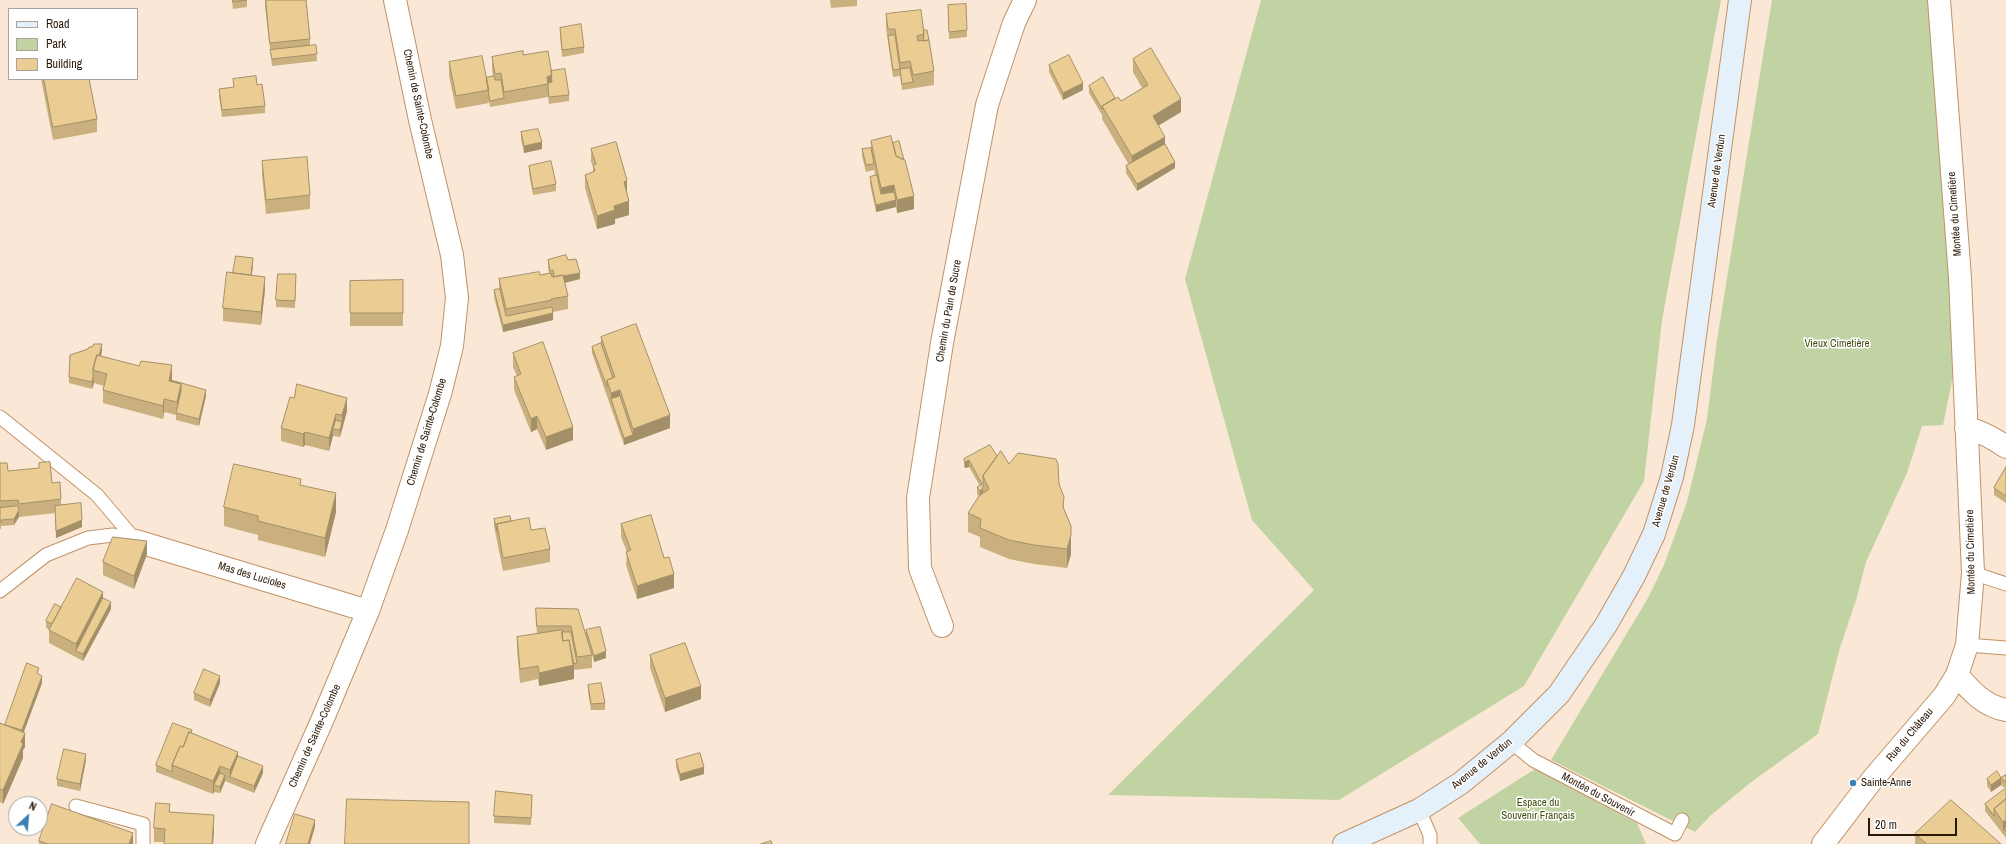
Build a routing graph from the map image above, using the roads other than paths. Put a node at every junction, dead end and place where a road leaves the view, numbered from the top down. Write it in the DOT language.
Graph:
graph roads {
  1 [pos="395,0"];
  2 [pos="1025,0"];
  3 [pos="1740,0"];
  4 [pos="1939,0"];
  5 [pos="0,417"];
  6 [pos="1966,428"];
  7 [pos="2006,447"];
  8 [pos="136,541"];
  9 [pos="1973,573"];
  10 [pos="2006,584"];
  11 [pos="0,591"];
  12 [pos="368,611"];
  13 [pos="942,626"];
  14 [pos="1967,645"];
  15 [pos="2006,648"];
  16 [pos="1957,674"];
  17 [pos="2006,710"];
  18 [pos="1511,742"];
  19 [pos="76,806"];
  20 [pos="1418,810"];
  21 [pos="1682,820"];
  22 [pos="143,844"];
  23 [pos="267,844"];
  24 [pos="1344,844"];
  25 [pos="1430,844"];
  26 [pos="1823,844"];
  1 -- 12 [label="street, Chemin de Sainte-Colombe"];
  2 -- 13 [label="street, Chemin du Pain de Sucre"];
  3 -- 18 [label="main road, Avenue de Verdun"];
  4 -- 6 [label="street, Montée du Cimetière"];
  5 -- 8 [label="lane"];
  6 -- 7 [label="street"];
  6 -- 9 [label="street, Montée du Cimetière"];
  8 -- 11 [label="lane, Mas des Lucioles"];
  8 -- 12 [label="street, Mas des Lucioles"];
  9 -- 10 [label="lane"];
  9 -- 14 [label="street, Montée du Cimetière"];
  12 -- 23 [label="street, Chemin de Sainte-Colombe"];
  14 -- 15 [label="lane"];
  14 -- 16 [label="street, Montée du Cimetière"];
  16 -- 17 [label="street"];
  16 -- 26 [label="street, Rue du Château"];
  18 -- 20 [label="main road, Avenue de Verdun"];
  18 -- 21 [label="lane, Montée du Souvenir"];
  19 -- 22 [label="lane"];
  20 -- 24 [label="main road, Avenue de Verdun"];
  20 -- 25 [label="lane"];
}
